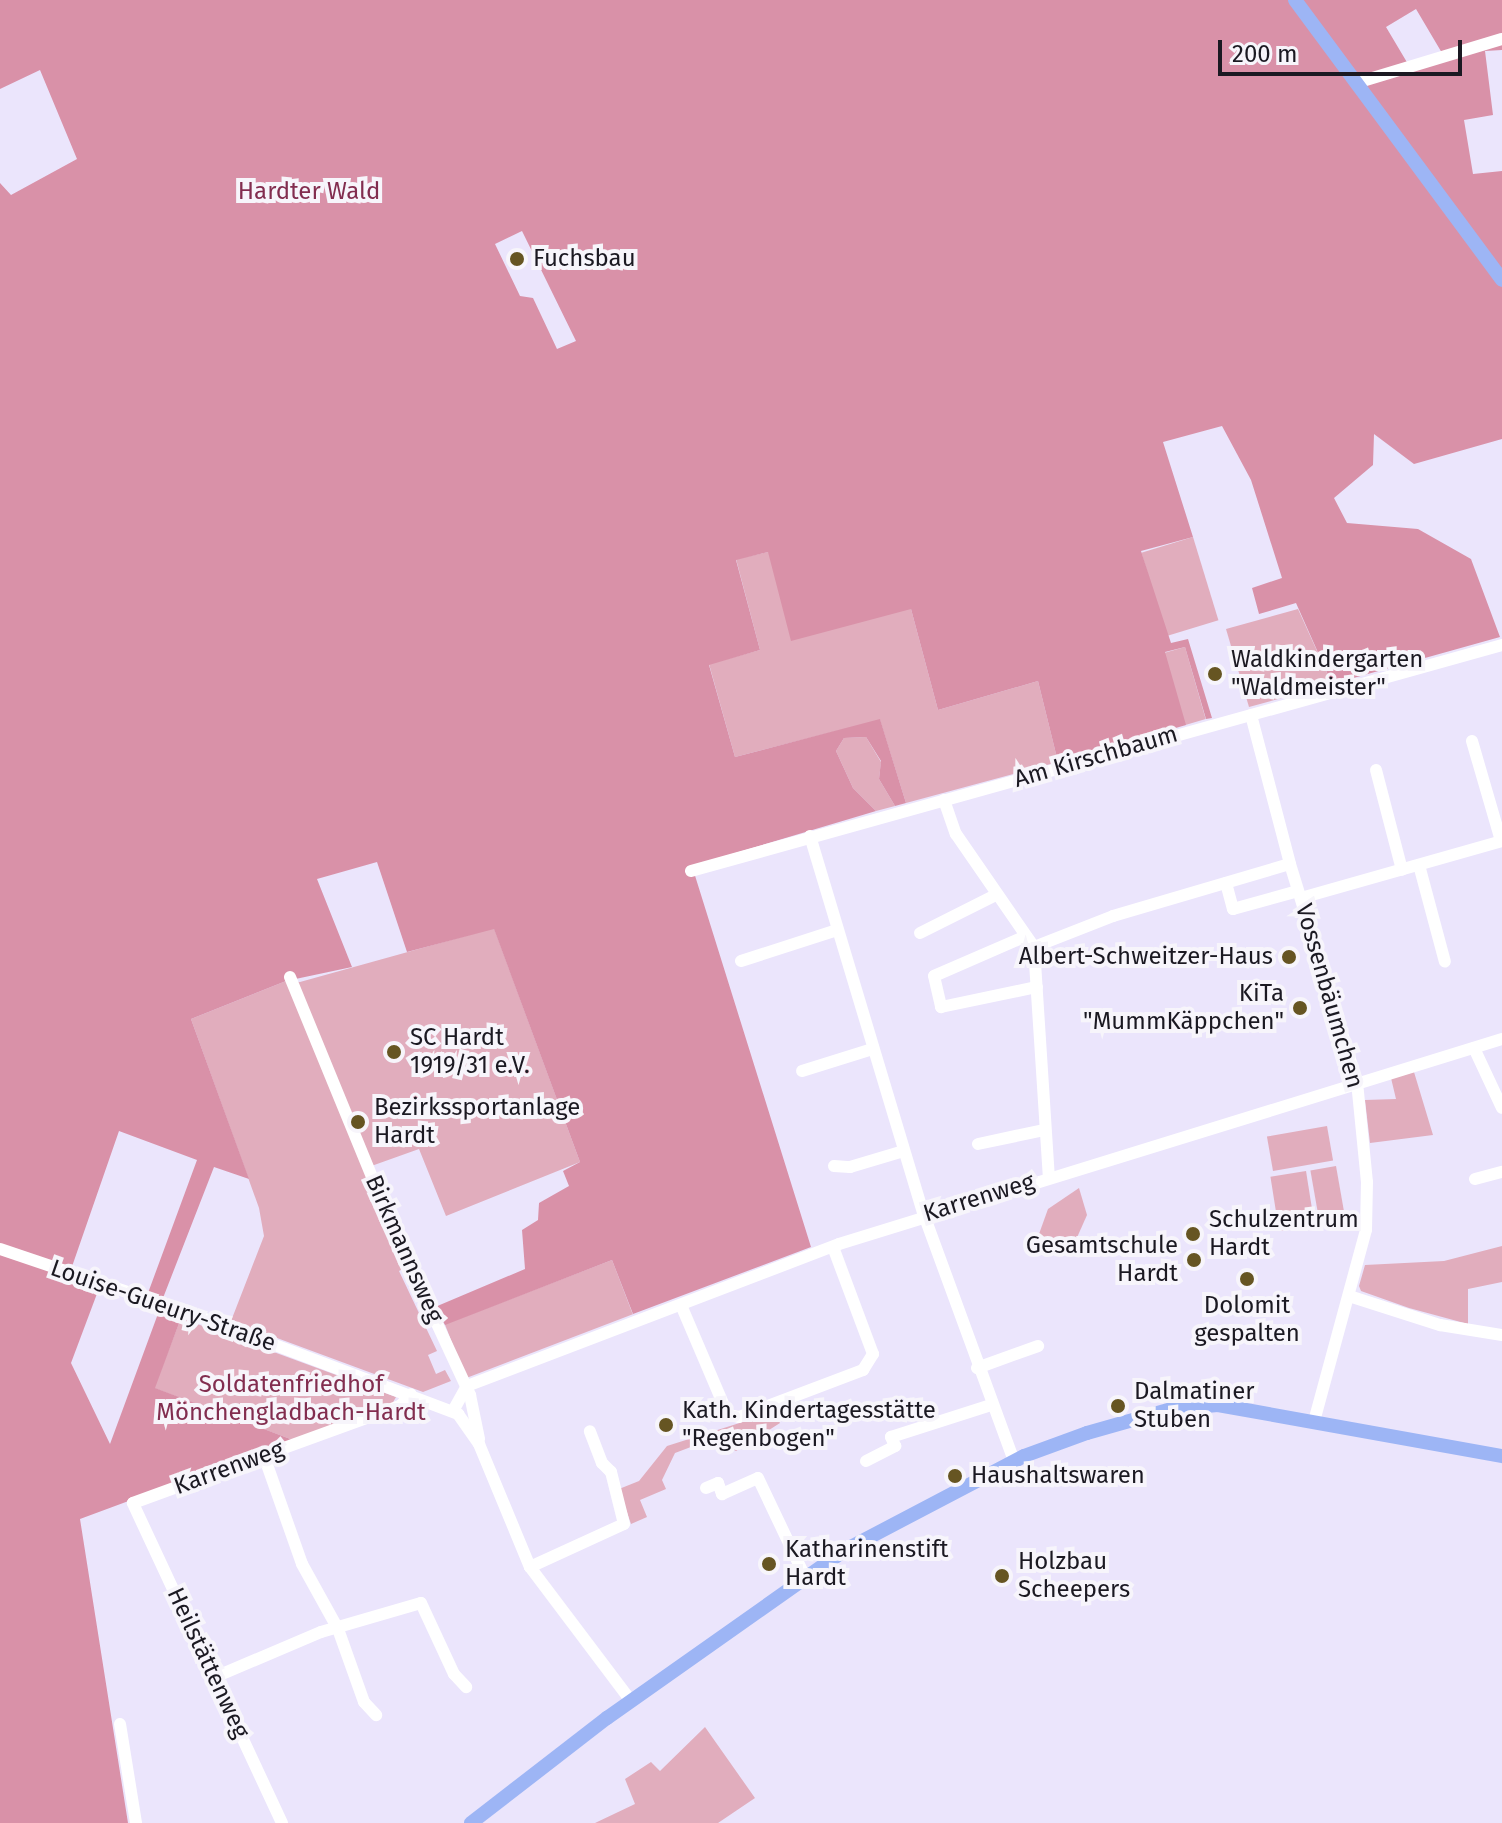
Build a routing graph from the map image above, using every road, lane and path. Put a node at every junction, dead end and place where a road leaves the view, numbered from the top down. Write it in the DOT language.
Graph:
graph roads {
  1 [pos="1295,0"];
  2 [pos="1502,39"];
  3 [pos="1356,83"];
  4 [pos="1495,261"];
  5 [pos="1502,280"];
  6 [pos="1502,645"];
  7 [pos="1251,715"];
  8 [pos="1472,741"];
  9 [pos="1376,770"];
  10 [pos="944,800"];
  11 [pos="810,836"];
  12 [pos="1501,841"];
  13 [pos="1290,864"];
  14 [pos="1419,865"];
  15 [pos="1402,870"];
  16 [pos="691,871"];
  17 [pos="1226,883"];
  18 [pos="1299,894"];
  19 [pos="996,895"];
  20 [pos="837,930"];
  21 [pos="920,933"];
  22 [pos="1030,941"];
  23 [pos="741,961"];
  24 [pos="1445,962"];
  25 [pos="290,977"];
  26 [pos="1037,987"];
  27 [pos="1502,1039"];
  28 [pos="1474,1048"];
  29 [pos="872,1049"];
  30 [pos="802,1071"];
  31 [pos="1357,1082"];
  32 [pos="1502,1108"];
  33 [pos="1044,1130"];
  34 [pos="978,1144"];
  35 [pos="904,1151"];
  36 [pos="834,1166"];
  37 [pos="1502,1172"];
  38 [pos="1049,1176"];
  39 [pos="1475,1179"];
  40 [pos="924,1215"];
  41 [pos="833,1247"];
  42 [pos="0,1249"];
  43 [pos="1349,1296"];
  44 [pos="681,1305"];
  45 [pos="1502,1335"];
  46 [pos="1038,1346"];
  47 [pos="977,1368"];
  48 [pos="468,1390"];
  49 [pos="411,1394"];
  50 [pos="991,1405"];
  51 [pos="453,1411"];
  52 [pos="1314,1421"];
  53 [pos="590,1431"];
  54 [pos="479,1444"];
  55 [pos="264,1456"];
  56 [pos="1502,1456"];
  57 [pos="866,1461"];
  58 [pos="1014,1461"];
  59 [pos="706,1488"];
  60 [pos="133,1503"];
  61 [pos="530,1567"];
  62 [pos="805,1577"];
  63 [pos="338,1629"];
  64 [pos="215,1677"];
  65 [pos="466,1687"];
  66 [pos="631,1701"];
  67 [pos="376,1715"];
  68 [pos="120,1724"];
  69 [pos="136,1823"];
  70 [pos="282,1823"];
  71 [pos="471,1823"];
  1 -- 3 [label="main road"];
  2 -- 3 [label="street"];
  3 -- 4 [label="main road"];
  4 -- 5 [label="main road"];
  6 -- 7 [label="street, Am Kirschbaum"];
  7 -- 10 [label="street, Am Kirschbaum"];
  7 -- 13 [label="street, Vossenbäumchen"];
  8 -- 12 [label="street"];
  9 -- 15 [label="street"];
  10 -- 11 [label="street, Am Kirschbaum"];
  10 -- 19 [label="street"];
  11 -- 16 [label="street, Am Kirschbaum"];
  11 -- 20 [label="street"];
  12 -- 14 [label="street"];
  13 -- 17 [label="street"];
  13 -- 18 [label="street, Vossenbäumchen"];
  14 -- 15 [label="street"];
  14 -- 24 [label="street"];
  15 -- 18 [label="street"];
  17 -- 18 [label="street"];
  17 -- 22 [label="street"];
  18 -- 31 [label="street, Vossenbäumchen"];
  19 -- 21 [label="street"];
  19 -- 22 [label="street"];
  20 -- 23 [label="street"];
  20 -- 29 [label="street"];
  22 -- 26 [label="street"];
  22 -- 26 [label="street"];
  25 -- 48 [label="street, Birkmannsweg"];
  26 -- 33 [label="street"];
  27 -- 28 [label="street, Karrenweg"];
  28 -- 31 [label="street, Karrenweg"];
  28 -- 32 [label="street"];
  29 -- 30 [label="street"];
  29 -- 35 [label="street"];
  31 -- 38 [label="street, Karrenweg"];
  31 -- 43 [label="street, Vossenbäumchen"];
  33 -- 34 [label="street"];
  33 -- 38 [label="street"];
  35 -- 36 [label="street"];
  35 -- 40 [label="street"];
  37 -- 39 [label="street"];
  38 -- 40 [label="street, Karrenweg"];
  40 -- 41 [label="street, Karrenweg"];
  40 -- 47 [label="street"];
  41 -- 44 [label="street, Karrenweg"];
  41 -- 44 [label="street"];
  42 -- 49 [label="street, Louise-Gueury-Straße"];
  43 -- 45 [label="street"];
  43 -- 52 [label="street, Vossenbäumchen"];
  44 -- 48 [label="street, Karrenweg"];
  46 -- 47 [label="street"];
  47 -- 50 [label="street"];
  48 -- 51 [label="street"];
  48 -- 54 [label="street"];
  49 -- 51 [label="street, Louise-Gueury-Straße"];
  49 -- 55 [label="street, Karrenweg"];
  50 -- 57 [label="street"];
  50 -- 58 [label="street"];
  51 -- 54 [label="street, Louise-Gueury-Straße"];
  52 -- 56 [label="main road"];
  52 -- 58 [label="main road"];
  53 -- 61 [label="street"];
  54 -- 61 [label="street, Louise-Gueury-Straße"];
  55 -- 60 [label="street, Karrenweg"];
  55 -- 63 [label="street"];
  58 -- 62 [label="main road"];
  59 -- 62 [label="street"];
  60 -- 64 [label="street, Heilstättenweg"];
  61 -- 66 [label="street, Louise-Gueury-Straße"];
  62 -- 66 [label="main road"];
  63 -- 64 [label="street"];
  63 -- 65 [label="street"];
  63 -- 67 [label="street"];
  64 -- 70 [label="street, Heilstättenweg"];
  66 -- 71 [label="main road"];
  68 -- 69 [label="street"];
}
